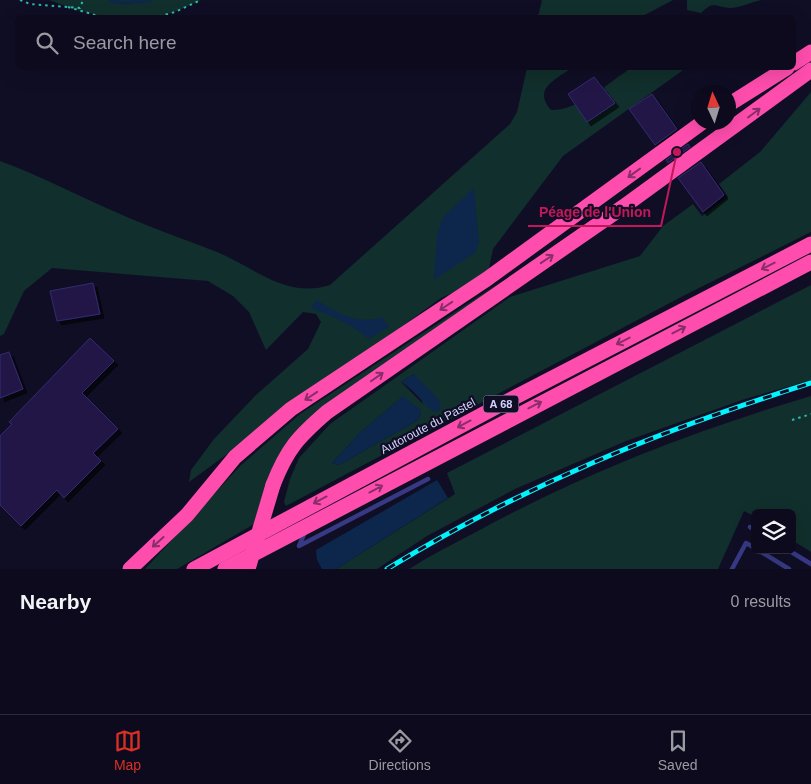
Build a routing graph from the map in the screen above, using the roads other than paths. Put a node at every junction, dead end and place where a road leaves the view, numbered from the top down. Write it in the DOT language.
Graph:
graph roads {
  1 [pos="811,52"];
  2 [pos="796,62"];
  3 [pos="784,70"];
  4 [pos="811,70"];
  5 [pos="736,100"];
  6 [pos="692,130"];
  7 [pos="811,244"];
  8 [pos="811,262"];
  9 [pos="428,479"];
  10 [pos="309,524"];
  11 [pos="751,546"];
  12 [pos="765,554"];
  13 [pos="795,554"];
  14 [pos="811,564"];
  15 [pos="130,569"];
  16 [pos="194,569"];
  17 [pos="225,569"];
  18 [pos="248,569"];
  19 [pos="732,569"];
  20 [pos="789,569"];
  1 -- 2 [label="highway"];
  3 -- 5 [label="highway"];
  18 -- 4 [label="highway, one-way, bridge"];
  6 -- 15 [label="highway, one-way"];
  7 -- 16 [label="highway, Autoroute du Pastel / A 68, one-way"];
  10 -- 8 [label="highway, A 68, one-way"];
  9 -- 10 [label="lane"];
  10 -- 17 [label="highway, A 68"];
  11 -- 19 [label="lane"];
  12 -- 20 [label="lane"];
  13 -- 14 [label="lane"];
}
